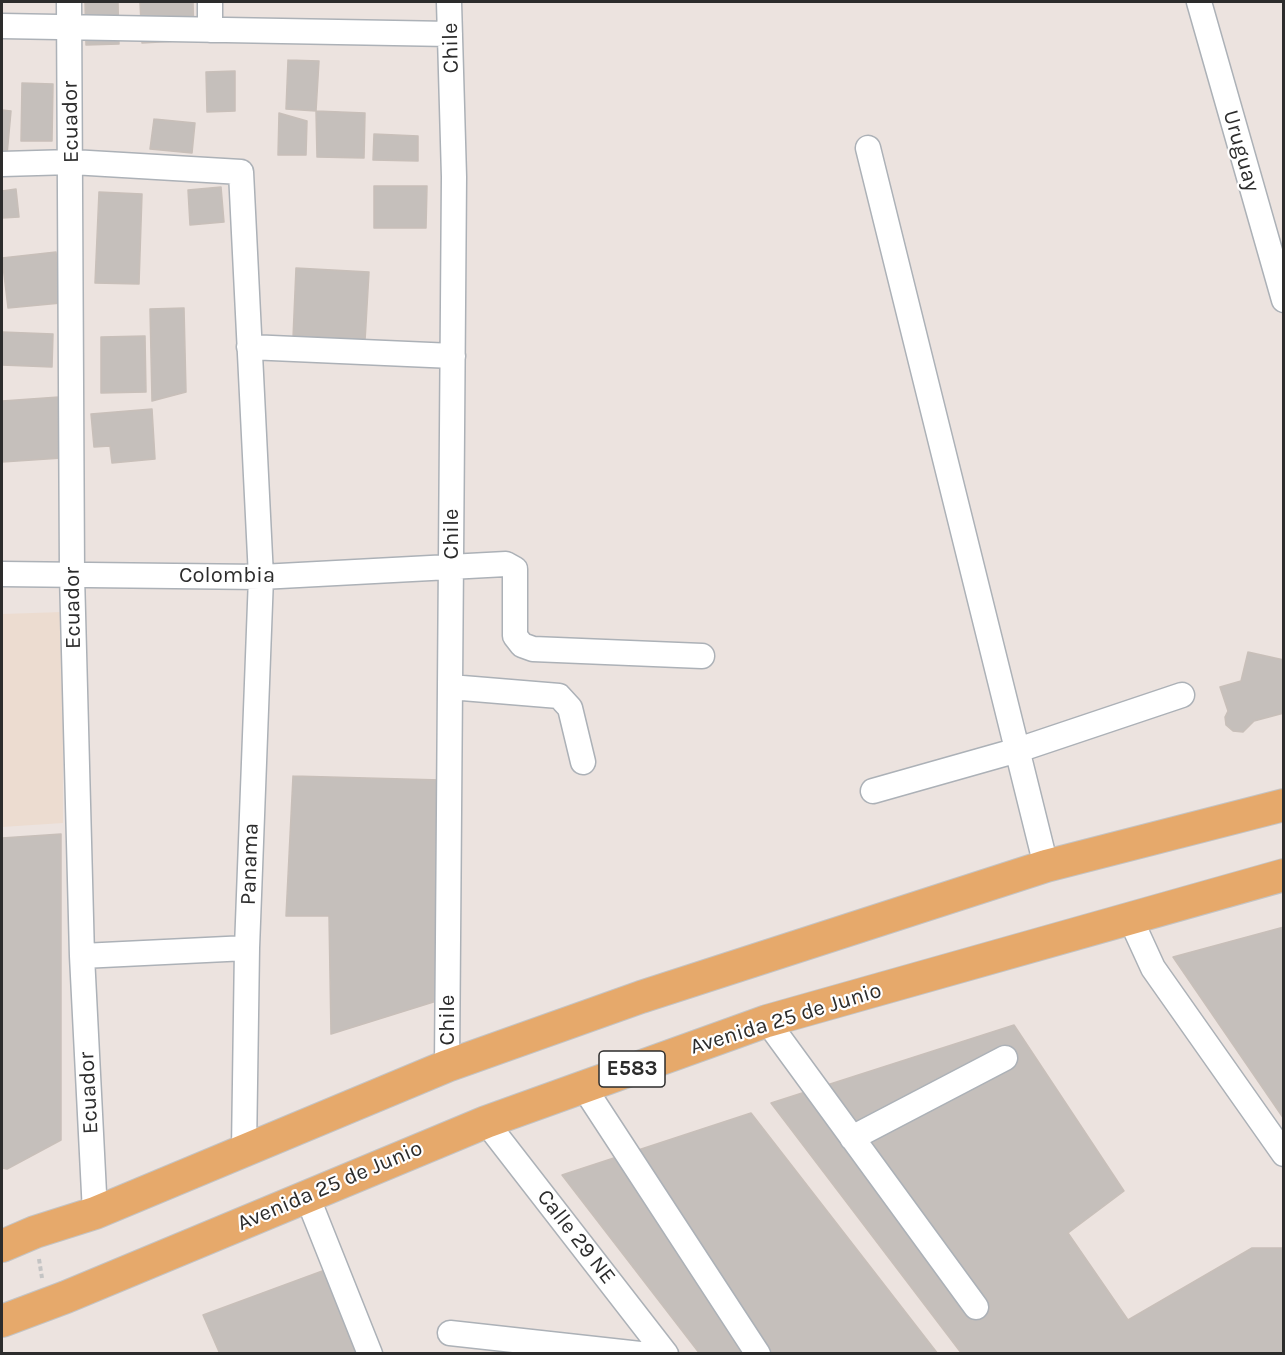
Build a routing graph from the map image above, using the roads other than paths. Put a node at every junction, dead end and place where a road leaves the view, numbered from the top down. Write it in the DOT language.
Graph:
graph roads {
  1 [pos="69,2"];
  2 [pos="210,2"];
  3 [pos="449,2"];
  4 [pos="1198,2"];
  5 [pos="2,26"];
  6 [pos="70,28"];
  7 [pos="210,30"];
  8 [pos="450,34"];
  9 [pos="868,148"];
  10 [pos="72,162"];
  11 [pos="2,164"];
  12 [pos="1284,300"];
  13 [pos="249,347"];
  14 [pos="453,356"];
  15 [pos="452,567"];
  16 [pos="2,574"];
  17 [pos="72,575"];
  18 [pos="261,577"];
  19 [pos="702,656"];
  20 [pos="450,687"];
  21 [pos="1182,695"];
  22 [pos="1018,750"];
  23 [pos="583,762"];
  24 [pos="873,791"];
  25 [pos="1284,806"];
  26 [pos="1046,866"];
  27 [pos="1284,875"];
  28 [pos="1131,920"];
  29 [pos="247,948"];
  30 [pos="82,956"];
  31 [pos="767,1021"];
  32 [pos="1005,1058"];
  33 [pos="447,1066"];
  34 [pos="583,1086"];
  35 [pos="486,1122"];
  36 [pos="852,1138"];
  37 [pos="244,1150"];
  38 [pos="1284,1154"];
  39 [pos="307,1196"];
  40 [pos="95,1214"];
  41 [pos="2,1222"];
  42 [pos="35,1232"];
  43 [pos="2,1246"];
  44 [pos="976,1307"];
  45 [pos="4,1322"];
  46 [pos="645,1326"];
  47 [pos="450,1333"];
  48 [pos="370,1353"];
  49 [pos="641,1353"];
  50 [pos="666,1353"];
  51 [pos="758,1353"];
  1 -- 6 [label="street, Ecuador"];
  2 -- 7 [label="street"];
  3 -- 8 [label="street, Chile"];
  4 -- 12 [label="street, Uruguay"];
  5 -- 6 [label="street"];
  6 -- 7 [label="street"];
  6 -- 10 [label="street, Ecuador"];
  7 -- 8 [label="street"];
  8 -- 14 [label="street, Chile"];
  9 -- 22 [label="street"];
  10 -- 11 [label="street"];
  10 -- 13 [label="street, Panama"];
  10 -- 17 [label="street, Ecuador"];
  13 -- 14 [label="street"];
  13 -- 18 [label="street, Panama"];
  14 -- 15 [label="street, Chile"];
  15 -- 18 [label="street, Colombia"];
  15 -- 19 [label="street, Colombia"];
  15 -- 20 [label="street, Chile"];
  16 -- 17 [label="street, Colombia"];
  17 -- 18 [label="street, Colombia"];
  17 -- 30 [label="street, Ecuador"];
  18 -- 29 [label="street, Panama"];
  20 -- 23 [label="street"];
  20 -- 33 [label="street, Chile"];
  21 -- 22 [label="street"];
  22 -- 24 [label="street"];
  22 -- 26 [label="street"];
  25 -- 26 [label="main road"];
  26 -- 33 [label="main road"];
  27 -- 28 [label="main road, Avenida 25 de Junio / E583"];
  28 -- 31 [label="main road, Avenida 25 de Junio / E583"];
  28 -- 38 [label="street"];
  29 -- 30 [label="street"];
  29 -- 37 [label="street, Panama"];
  30 -- 40 [label="street, Ecuador"];
  31 -- 34 [label="main road, Avenida 25 de Junio / E583"];
  31 -- 36 [label="street"];
  32 -- 36 [label="street"];
  33 -- 37 [label="main road"];
  34 -- 35 [label="main road, Avenida 25 de Junio / E583"];
  34 -- 51 [label="street"];
  35 -- 39 [label="main road, Avenida 25 de Junio / E583"];
  35 -- 46 [label="street, Calle 29 NE"];
  36 -- 44 [label="street"];
  37 -- 40 [label="main road"];
  39 -- 45 [label="main road, Avenida 25 de Junio / E583"];
  39 -- 48 [label="street"];
  40 -- 42 [label="main road"];
  41 -- 42 [label="main road"];
  42 -- 43 [label="main road"];
  46 -- 49 [label="street"];
  46 -- 50 [label="street, Calle 29 NE"];
  47 -- 49 [label="street"];
}
